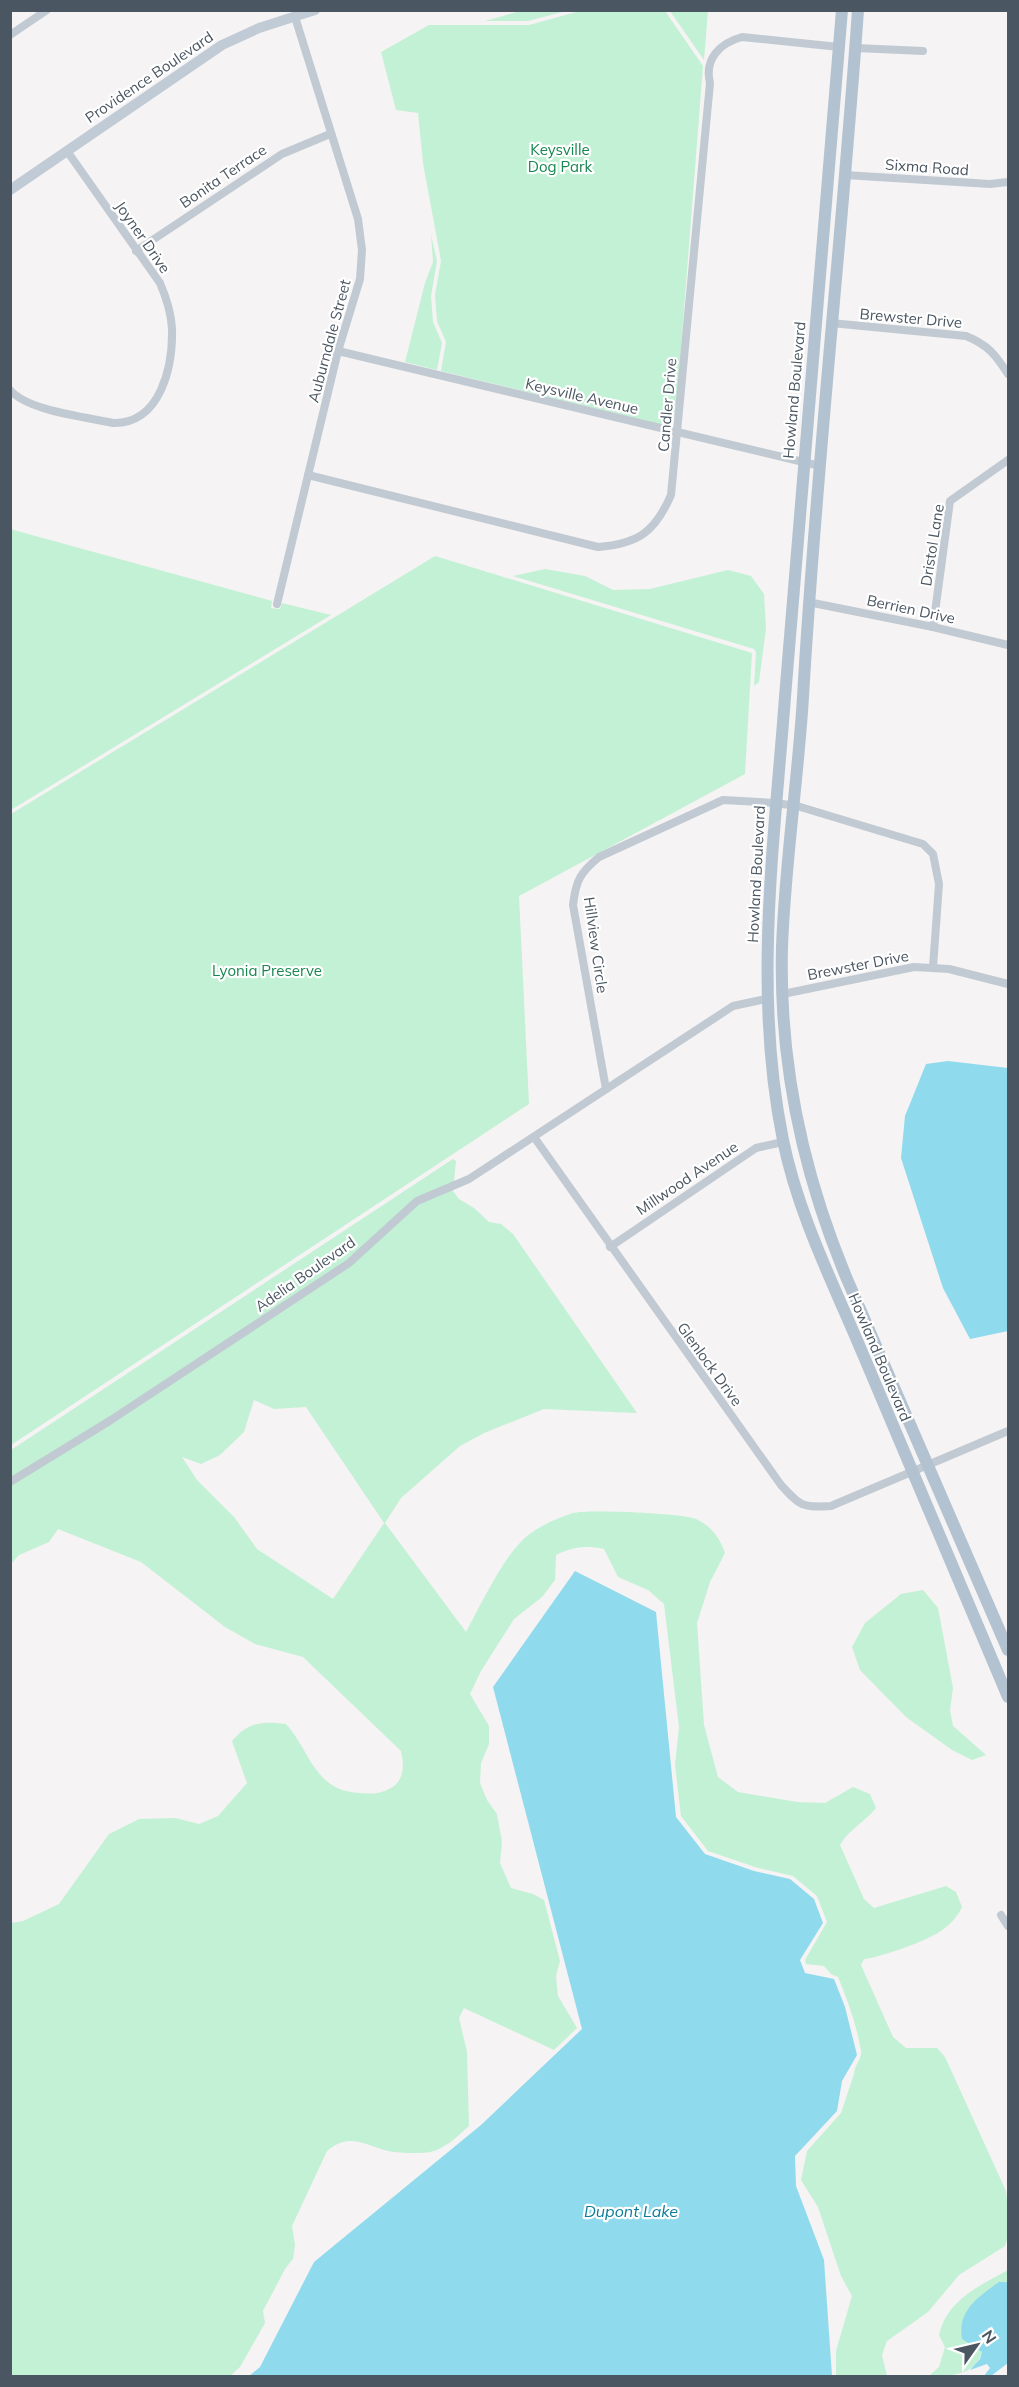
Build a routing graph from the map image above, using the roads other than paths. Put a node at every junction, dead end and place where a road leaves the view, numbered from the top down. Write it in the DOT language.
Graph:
graph roads {
  1 [pos="47,10"];
  2 [pos="315,10"];
  3 [pos="842,10"];
  4 [pos="858,10"];
  5 [pos="295,17"];
  6 [pos="10,35"];
  7 [pos="839,47"];
  8 [pos="856,48"];
  9 [pos="923,51"];
  10 [pos="330,134"];
  11 [pos="67,151"];
  12 [pos="845,175"];
  13 [pos="1008,182"];
  14 [pos="10,190"];
  15 [pos="136,251"];
  16 [pos="831,323"];
  17 [pos="338,351"];
  18 [pos="1008,374"];
  19 [pos="10,390"];
  20 [pos="678,432"];
  21 [pos="1008,460"];
  22 [pos="803,463"];
  23 [pos="820,466"];
  24 [pos="308,474"];
  25 [pos="808,602"];
  26 [pos="277,604"];
  27 [pos="933,627"];
  28 [pos="1008,645"];
  29 [pos="775,803"];
  30 [pos="792,806"];
  31 [pos="933,967"];
  32 [pos="1008,984"];
  33 [pos="783,993"];
  34 [pos="766,999"];
  35 [pos="784,1020"];
  36 [pos="606,1089"];
  37 [pos="534,1137"];
  38 [pos="783,1142"];
  39 [pos="610,1247"];
  40 [pos="1008,1431"];
  41 [pos="928,1466"];
  42 [pos="913,1473"];
  43 [pos="10,1482"];
  44 [pos="1008,1650"];
  45 [pos="1008,1697"];
  46 [pos="1001,1915"];
  47 [pos="1008,1926"];
  1 -- 6 [label="street"];
  2 -- 5 [label="main road, Providence Boulevard"];
  3 -- 7 [label="main road, Howland Boulevard"];
  4 -- 8 [label="main road, Howland Boulevard"];
  5 -- 10 [label="street, Auburndale Street"];
  5 -- 11 [label="main road, Providence Boulevard"];
  7 -- 20 [label="street, Candler Drive"];
  7 -- 22 [label="main road, Howland Boulevard"];
  8 -- 9 [label="street"];
  8 -- 12 [label="main road, Howland Boulevard"];
  10 -- 15 [label="street, Bonita Terrace"];
  10 -- 17 [label="street, Auburndale Street"];
  11 -- 14 [label="main road, Providence Boulevard"];
  11 -- 15 [label="street, Joyner Drive"];
  12 -- 13 [label="street, Sixma Road"];
  12 -- 16 [label="main road, Howland Boulevard"];
  15 -- 19 [label="street, Joyner Drive"];
  16 -- 18 [label="street, Brewster Drive"];
  16 -- 23 [label="main road, Howland Boulevard"];
  17 -- 20 [label="street, Keysville Avenue"];
  17 -- 24 [label="street, Auburndale Street"];
  20 -- 22 [label="street, Keysville Avenue"];
  20 -- 24 [label="street, Candler Drive"];
  21 -- 27 [label="street, Dristol Lane"];
  22 -- 23 [label="street, Keysville Avenue"];
  22 -- 29 [label="main road, Howland Boulevard"];
  23 -- 25 [label="main road, Howland Boulevard"];
  24 -- 26 [label="street, Auburndale Street"];
  25 -- 27 [label="street, Berrien Drive"];
  25 -- 30 [label="main road, Howland Boulevard"];
  27 -- 28 [label="street, Berrien Drive"];
  29 -- 30 [label="street, Hillview Circle"];
  29 -- 34 [label="main road, Howland Boulevard"];
  29 -- 36 [label="street, Hillview Circle"];
  30 -- 31 [label="street"];
  30 -- 33 [label="main road, Howland Boulevard"];
  31 -- 32 [label="street, Brewster Drive"];
  31 -- 33 [label="street, Brewster Drive"];
  33 -- 35 [label="main road, Howland Boulevard"];
  34 -- 35 [label="main road"];
  34 -- 36 [label="street, Adelia Boulevard"];
  34 -- 38 [label="main road, Howland Boulevard"];
  35 -- 41 [label="main road, Howland Boulevard"];
  36 -- 37 [label="street, Adelia Boulevard"];
  37 -- 39 [label="street, Glenlock Drive"];
  37 -- 43 [label="street, Adelia Boulevard"];
  38 -- 39 [label="street, Millwood Avenue"];
  38 -- 42 [label="main road, Howland Boulevard"];
  39 -- 42 [label="street, Glenlock Drive"];
  40 -- 41 [label="street, Glenlock Drive"];
  41 -- 42 [label="street, Glenlock Drive"];
  41 -- 44 [label="main road, Howland Boulevard"];
  42 -- 45 [label="main road, Howland Boulevard"];
  46 -- 47 [label="street"];
}
